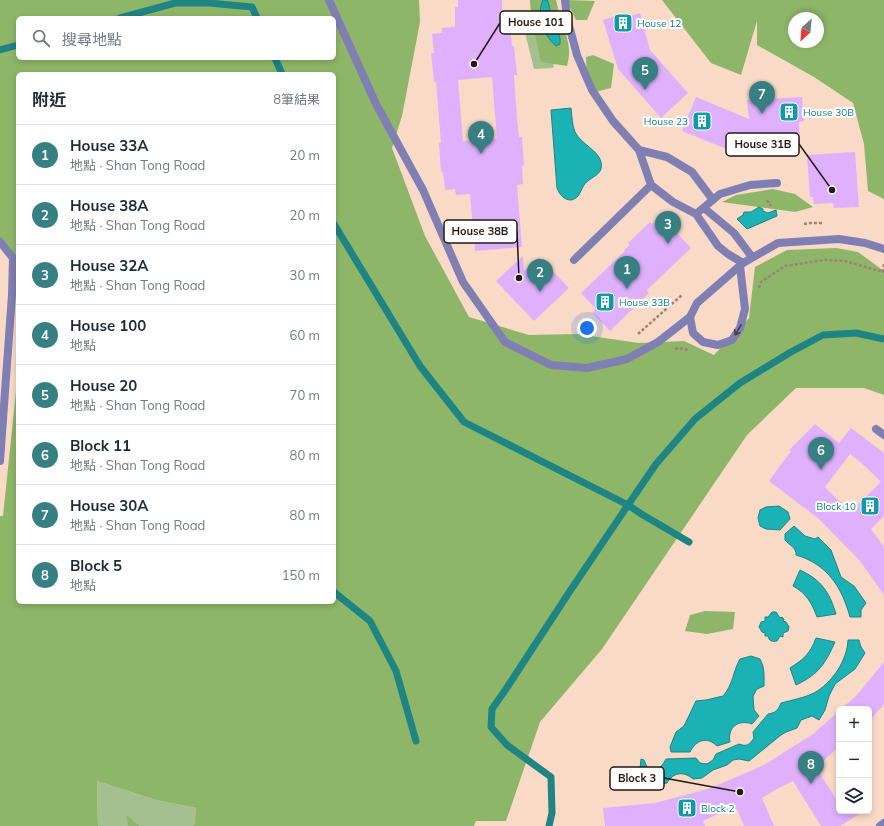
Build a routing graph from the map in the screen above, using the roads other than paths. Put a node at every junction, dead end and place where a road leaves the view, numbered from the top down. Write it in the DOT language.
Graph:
graph roads {
  1 [pos="329,0"];
  2 [pos="565,0"];
  3 [pos="639,150"];
  4 [pos="777,183"];
  5 [pos="651,185"];
  6 [pos="713,200"];
  7 [pos="704,208"];
  8 [pos="696,214"];
  9 [pos="0,242"];
  10 [pos="884,249"];
  11 [pos="752,257"];
  12 [pos="574,260"];
  13 [pos="742,265"];
  14 [pos="690,317"];
  15 [pos="876,430"];
  16 [pos="884,435"];
  17 [pos="0,461"];
  18 [pos="884,823"];
  19 [pos="880,826"];
  1 -- 14 [label="street"];
  2 -- 3 [label="street"];
  3 -- 5 [label="street"];
  3 -- 6 [label="street"];
  4 -- 6 [label="street"];
  5 -- 8 [label="street"];
  5 -- 12 [label="street"];
  6 -- 7 [label="street"];
  7 -- 8 [label="street"];
  7 -- 11 [label="street"];
  8 -- 13 [label="street"];
  9 -- 17 [label="street"];
  10 -- 11 [label="street"];
  11 -- 13 [label="street"];
  13 -- 14 [label="street"];
  13 -- 14 [label="street, one-way"];
  15 -- 16 [label="street"];
  18 -- 19 [label="street"];
}
